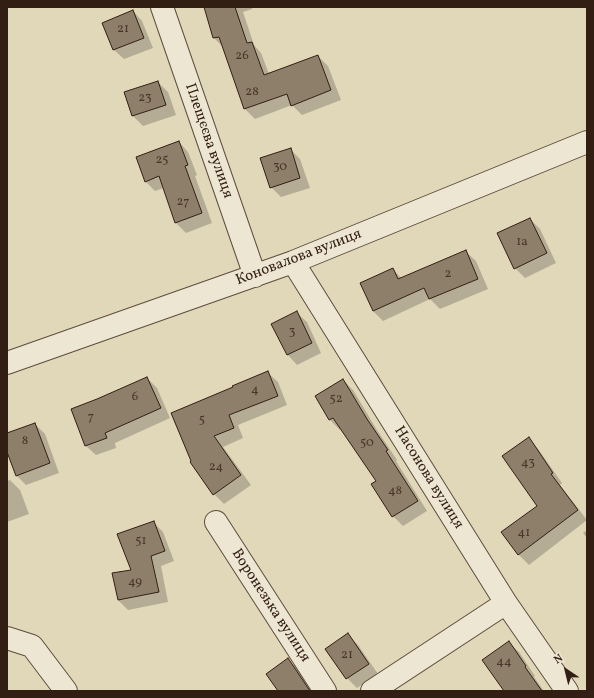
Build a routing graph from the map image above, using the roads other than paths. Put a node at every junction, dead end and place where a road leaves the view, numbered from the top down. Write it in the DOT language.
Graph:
graph roads {
  1 [pos="162,7"];
  2 [pos="587,142"];
  3 [pos="293,262"];
  4 [pos="255,276"];
  5 [pos="7,363"];
  6 [pos="216,522"];
  7 [pos="506,603"];
  8 [pos="7,638"];
  9 [pos="66,691"];
  10 [pos="325,691"];
  11 [pos="372,691"];
  12 [pos="567,691"];
  1 -- 4 [label="street, Плещєєва вулиця"];
  2 -- 3 [label="street, Коновалова вулиця"];
  3 -- 4 [label="street, Коновалова вулиця"];
  3 -- 7 [label="street, Насонова вулиця"];
  4 -- 5 [label="street, Коновалова вулиця"];
  6 -- 10 [label="street, Воронезька вулиця"];
  7 -- 11 [label="street"];
  7 -- 12 [label="street, Насонова вулиця"];
  8 -- 9 [label="street"];
}
